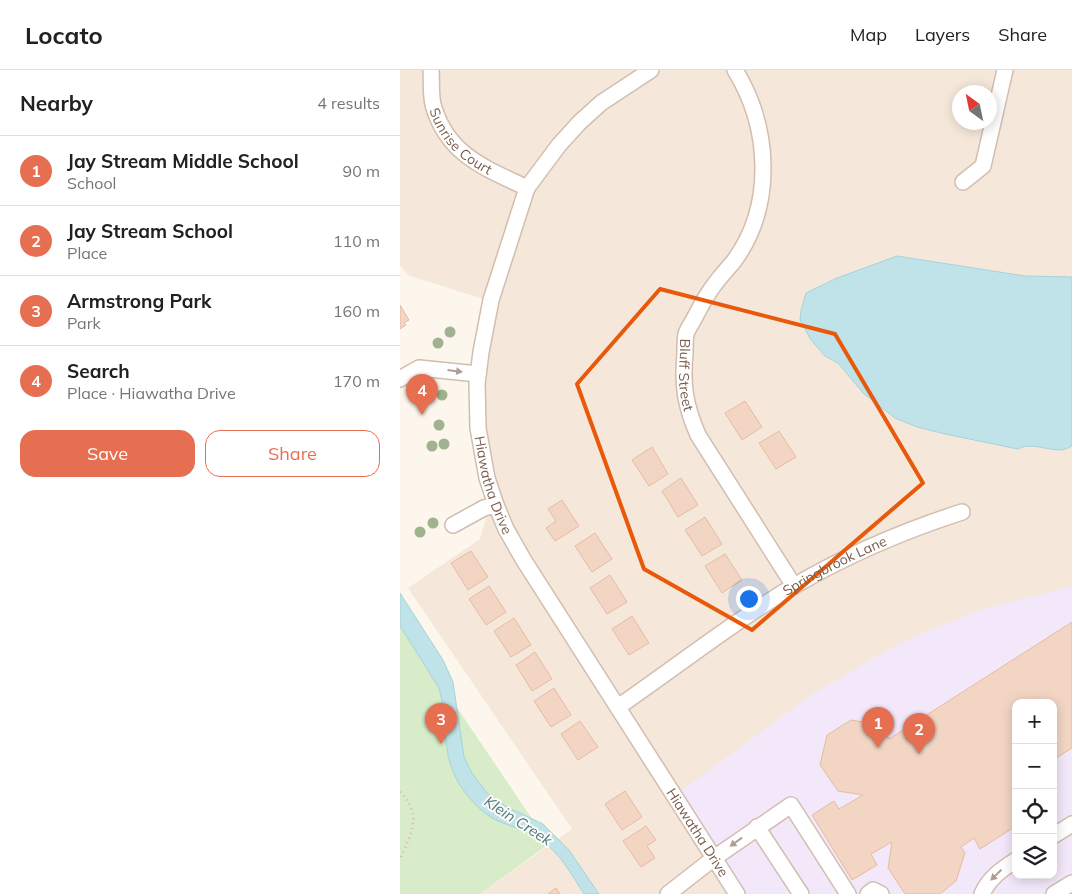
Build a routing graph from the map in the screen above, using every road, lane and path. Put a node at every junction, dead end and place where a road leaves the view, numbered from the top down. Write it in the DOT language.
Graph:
graph roads {
  1 [pos="431,70"];
  2 [pos="651,70"];
  3 [pos="735,70"];
  4 [pos="1005,70"];
  5 [pos="963,182"];
  6 [pos="527,188"];
  7 [pos="478,374"];
  8 [pos="400,379"];
  9 [pos="496,505"];
  10 [pos="962,512"];
  11 [pos="453,525"];
  12 [pos="794,586"];
  13 [pos="618,707"];
  14 [pos="400,792"];
  15 [pos="1072,824"];
  16 [pos="757,827"];
  17 [pos="1056,834"];
  18 [pos="714,858"];
  19 [pos="400,859"];
  20 [pos="1012,863"];
  21 [pos="1072,883"];
  22 [pos="668,894"];
  23 [pos="737,894"];
  24 [pos="800,894"];
  25 [pos="848,894"];
  26 [pos="868,894"];
  27 [pos="881,894"];
  28 [pos="982,894"];
  29 [pos="1054,894"];
  1 -- 6 [label="street, Sunrise Court"];
  2 -- 6 [label="street, Hiawatha Drive"];
  3 -- 12 [label="street, Bluff Street"];
  4 -- 5 [label="street"];
  6 -- 7 [label="street, Hiawatha Drive"];
  8 -- 7 [label="street, one-way"];
  7 -- 9 [label="street, Hiawatha Drive"];
  9 -- 11 [label="street"];
  9 -- 13 [label="street, Hiawatha Drive"];
  10 -- 12 [label="street, Springbrook Lane"];
  12 -- 13 [label="street, Springbrook Lane"];
  13 -- 18 [label="street, Hiawatha Drive"];
  14 -- 19 [label="path"];
  15 -- 17 [label="street"];
  16 -- 18 [label="street, one-way"];
  16 -- 24 [label="street"];
  16 -- 25 [label="street"];
  18 -- 22 [label="street"];
  18 -- 23 [label="street, Hiawatha Drive"];
  20 -- 28 [label="street, one-way"];
  21 -- 29 [label="street"];
  26 -- 27 [label="street"];
}
